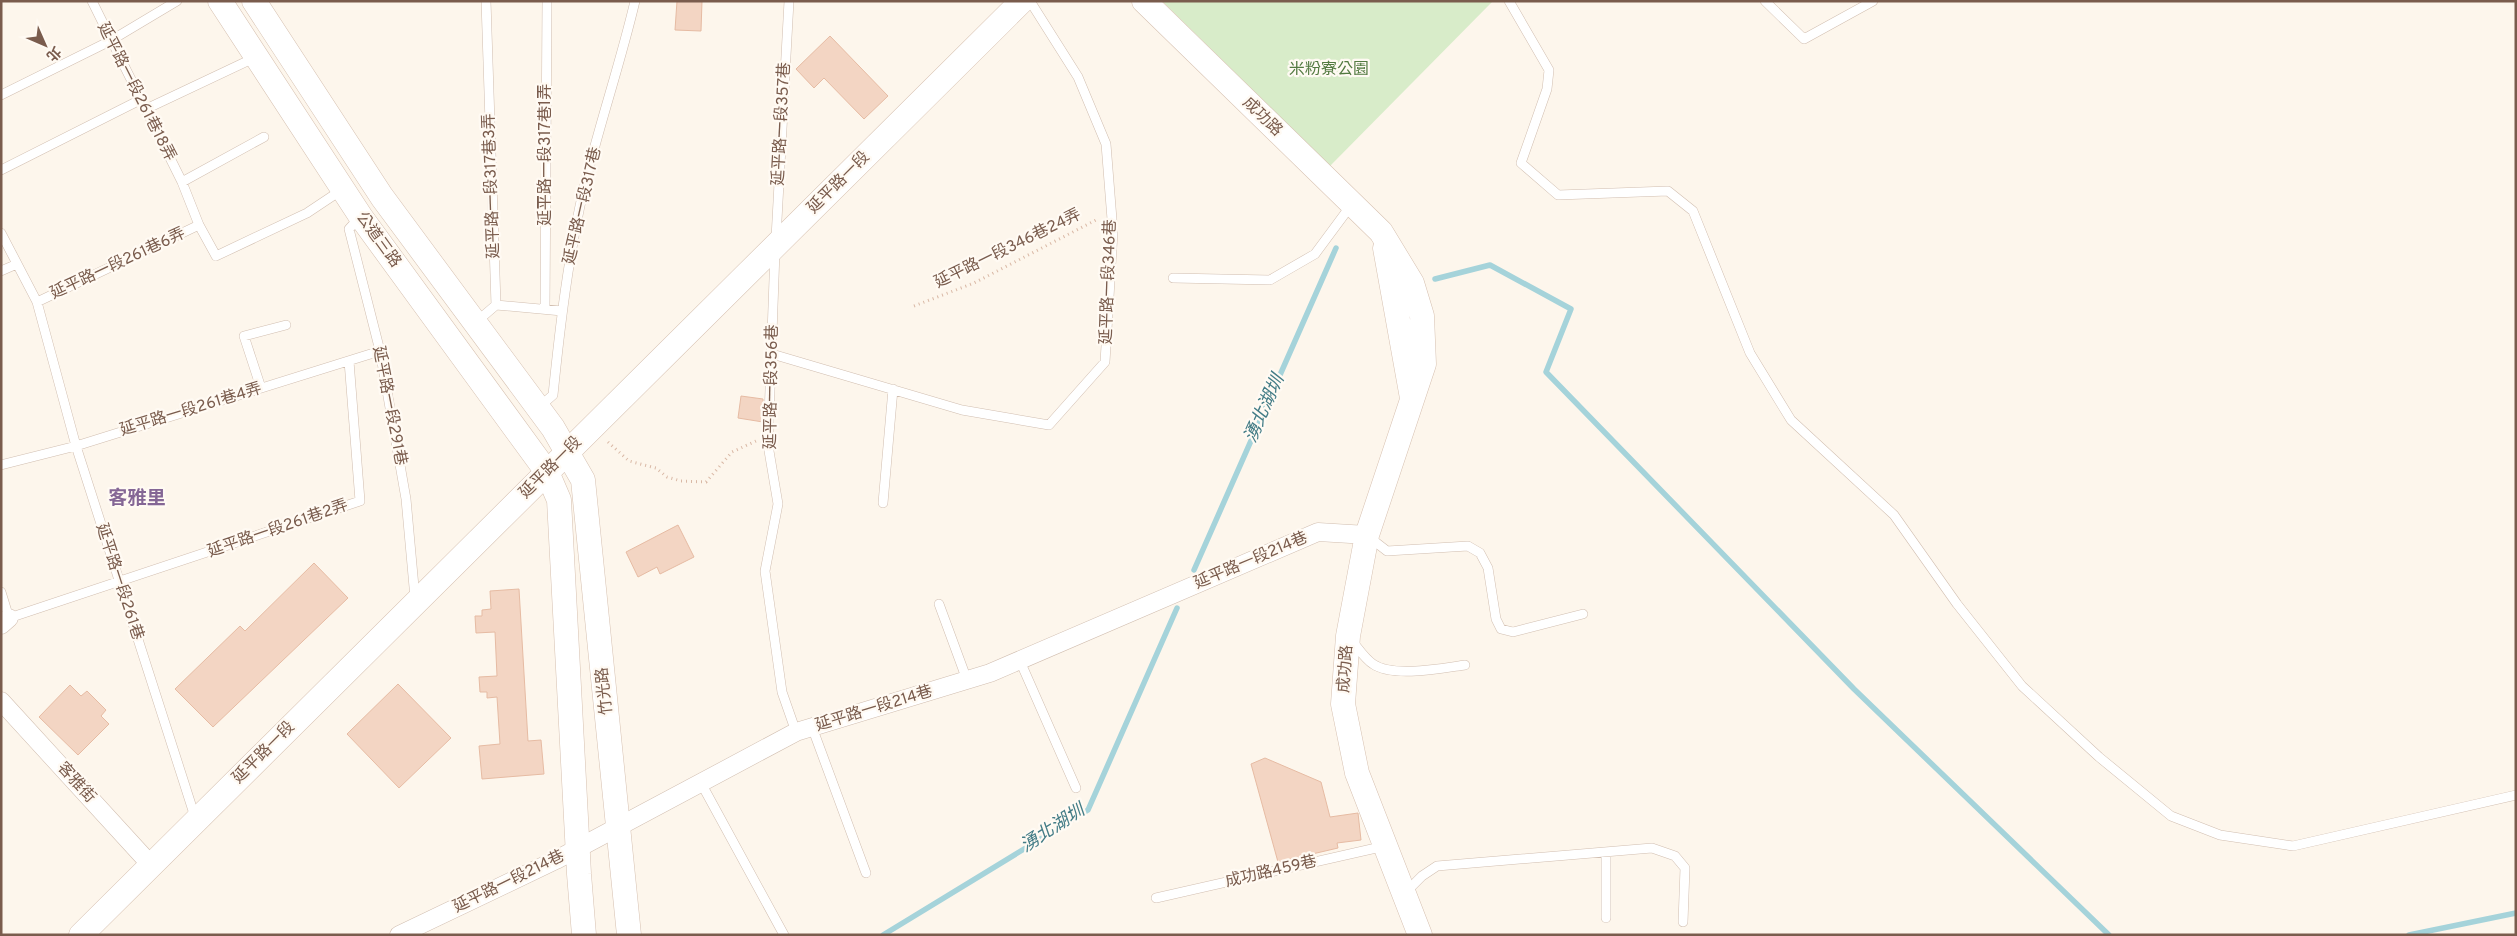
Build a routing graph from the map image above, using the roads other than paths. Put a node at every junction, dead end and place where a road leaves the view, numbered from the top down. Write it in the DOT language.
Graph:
graph roads {
  1 [pos="92,1"];
  2 [pos="177,1"];
  3 [pos="220,1"];
  4 [pos="254,1"];
  5 [pos="486,1"];
  6 [pos="547,1"];
  7 [pos="635,1"];
  8 [pos="789,1"];
  9 [pos="1022,1"];
  10 [pos="1030,1"];
  11 [pos="1144,1"];
  12 [pos="1509,1"];
  13 [pos="1765,1"];
  14 [pos="1873,1"];
  15 [pos="110,41"];
  16 [pos="256,57"];
  17 [pos="1,95"];
  18 [pos="140,100"];
  19 [pos="146,109"];
  20 [pos="264,137"];
  21 [pos="1,170"];
  22 [pos="182,182"];
  23 [pos="343,189"];
  24 [pos="1352,204"];
  25 [pos="361,217"];
  26 [pos="199,225"];
  27 [pos="1,233"];
  28 [pos="776,246"];
  29 [pos="17,264"];
  30 [pos="1,271"];
  31 [pos="1173,278"];
  32 [pos="36,302"];
  33 [pos="496,306"];
  34 [pos="545,310"];
  35 [pos="562,311"];
  36 [pos="474,324"];
  37 [pos="286,325"];
  38 [pos="380,351"];
  39 [pos="772,354"];
  40 [pos="350,360"];
  41 [pos="261,388"];
  42 [pos="893,389"];
  43 [pos="538,408"];
  44 [pos="76,446"];
  45 [pos="567,452"];
  46 [pos="1,465"];
  47 [pos="547,472"];
  48 [pos="883,503"];
  49 [pos="1367,535"];
  50 [pos="119,582"];
  51 [pos="1,592"];
  52 [pos="415,603"];
  53 [pos="939,604"];
  54 [pos="1582,614"];
  55 [pos="5,622"];
  56 [pos="1348,636"];
  57 [pos="1020,660"];
  58 [pos="1465,665"];
  59 [pos="967,680"];
  60 [pos="1,701"];
  61 [pos="804,730"];
  62 [pos="701,783"];
  63 [pos="1076,788"];
  64 [pos="2516,795"];
  65 [pos="196,820"];
  66 [pos="617,828"];
  67 [pos="1385,846"];
  68 [pos="579,848"];
  69 [pos="1606,852"];
  70 [pos="151,865"];
  71 [pos="866,873"];
  72 [pos="1404,894"];
  73 [pos="1156,898"];
  74 [pos="1606,918"];
  75 [pos="1683,922"];
  76 [pos="80,935"];
  77 [pos="399,935"];
  78 [pos="584,935"];
  79 [pos="629,935"];
  80 [pos="784,935"];
  81 [pos="1420,935"];
  1 -- 15 [label="lane, 延平路一段261巷18弄"];
  2 -- 15 [label="lane"];
  3 -- 16 [label="street, 公道三路"];
  4 -- 36 [label="street, 公道三路"];
  5 -- 33 [label="lane, 延平路一段317巷3弄"];
  6 -- 34 [label="lane, 延平路一段317巷1弄"];
  7 -- 35 [label="lane, 延平路一段317巷"];
  8 -- 28 [label="lane, 延平路一段357巷"];
  9 -- 28 [label="street, 延平路一段"];
  10 -- 42 [label="lane, 延平路一段346巷"];
  11 -- 24 [label="street, 成功路"];
  12 -- 64 [label="lane"];
  13 -- 14 [label="lane"];
  15 -- 17 [label="lane"];
  15 -- 18 [label="lane, 延平路一段261巷18弄"];
  16 -- 19 [label="lane"];
  16 -- 23 [label="street, 公道三路"];
  18 -- 19 [label="lane, 延平路一段261巷18弄"];
  18 -- 21 [label="lane"];
  19 -- 22 [label="lane, 延平路一段261巷18弄"];
  20 -- 22 [label="lane"];
  22 -- 26 [label="lane, 延平路一段261巷6弄"];
  23 -- 25 [label="street, 公道三路"];
  23 -- 26 [label="lane, 延平路一段261巷6弄"];
  24 -- 31 [label="lane"];
  24 -- 49 [label="street, 成功路"];
  25 -- 38 [label="lane, 延平路一段291巷"];
  25 -- 47 [label="street, 公道三路"];
  26 -- 32 [label="lane, 延平路一段261巷6弄"];
  27 -- 29 [label="lane, 延平路一段261巷"];
  28 -- 39 [label="lane, 延平路一段356巷"];
  28 -- 45 [label="street, 延平路一段"];
  29 -- 30 [label="lane"];
  29 -- 32 [label="lane, 延平路一段261巷"];
  32 -- 44 [label="lane, 延平路一段261巷"];
  33 -- 34 [label="lane"];
  33 -- 36 [label="lane"];
  34 -- 35 [label="lane"];
  35 -- 43 [label="lane, 延平路一段317巷"];
  36 -- 43 [label="street, 公道三路"];
  37 -- 41 [label="lane"];
  38 -- 40 [label="lane, 延平路一段261巷4弄"];
  38 -- 52 [label="lane, 延平路一段291巷"];
  39 -- 42 [label="lane, 延平路一段346巷"];
  39 -- 61 [label="lane, 延平路一段356巷"];
  40 -- 41 [label="lane, 延平路一段261巷4弄"];
  40 -- 50 [label="lane, 延平路一段261巷2弄"];
  41 -- 44 [label="lane, 延平路一段261巷4弄"];
  42 -- 48 [label="lane"];
  43 -- 45 [label="street, 公道三路"];
  44 -- 46 [label="lane, 延平路一段261巷4弄"];
  44 -- 50 [label="lane, 延平路一段261巷"];
  45 -- 47 [label="street, 延平路一段"];
  45 -- 66 [label="street, 竹光路"];
  47 -- 52 [label="street, 延平路一段"];
  47 -- 68 [label="street"];
  49 -- 54 [label="lane"];
  49 -- 56 [label="street, 成功路"];
  49 -- 57 [label="street, 延平路一段214巷"];
  50 -- 55 [label="lane"];
  50 -- 65 [label="lane, 延平路一段261巷"];
  51 -- 55 [label="lane"];
  52 -- 65 [label="street, 延平路一段"];
  53 -- 59 [label="lane"];
  56 -- 58 [label="lane"];
  56 -- 67 [label="street, 成功路"];
  57 -- 59 [label="street, 延平路一段214巷"];
  57 -- 63 [label="lane"];
  59 -- 61 [label="street, 延平路一段214巷"];
  60 -- 70 [label="street, 客雅街"];
  61 -- 62 [label="street, 延平路一段214巷"];
  61 -- 71 [label="lane, 延平路一段356巷"];
  62 -- 66 [label="street, 延平路一段214巷"];
  62 -- 80 [label="lane"];
  65 -- 70 [label="street, 延平路一段"];
  66 -- 68 [label="street, 延平路一段214巷"];
  66 -- 79 [label="street, 竹光路"];
  67 -- 72 [label="street, 成功路"];
  67 -- 73 [label="lane, 成功路459巷"];
  68 -- 77 [label="street, 延平路一段214巷"];
  68 -- 78 [label="street"];
  69 -- 72 [label="lane"];
  69 -- 74 [label="lane"];
  69 -- 75 [label="lane"];
  70 -- 76 [label="street, 延平路一段"];
  72 -- 81 [label="street, 成功路"];
}
